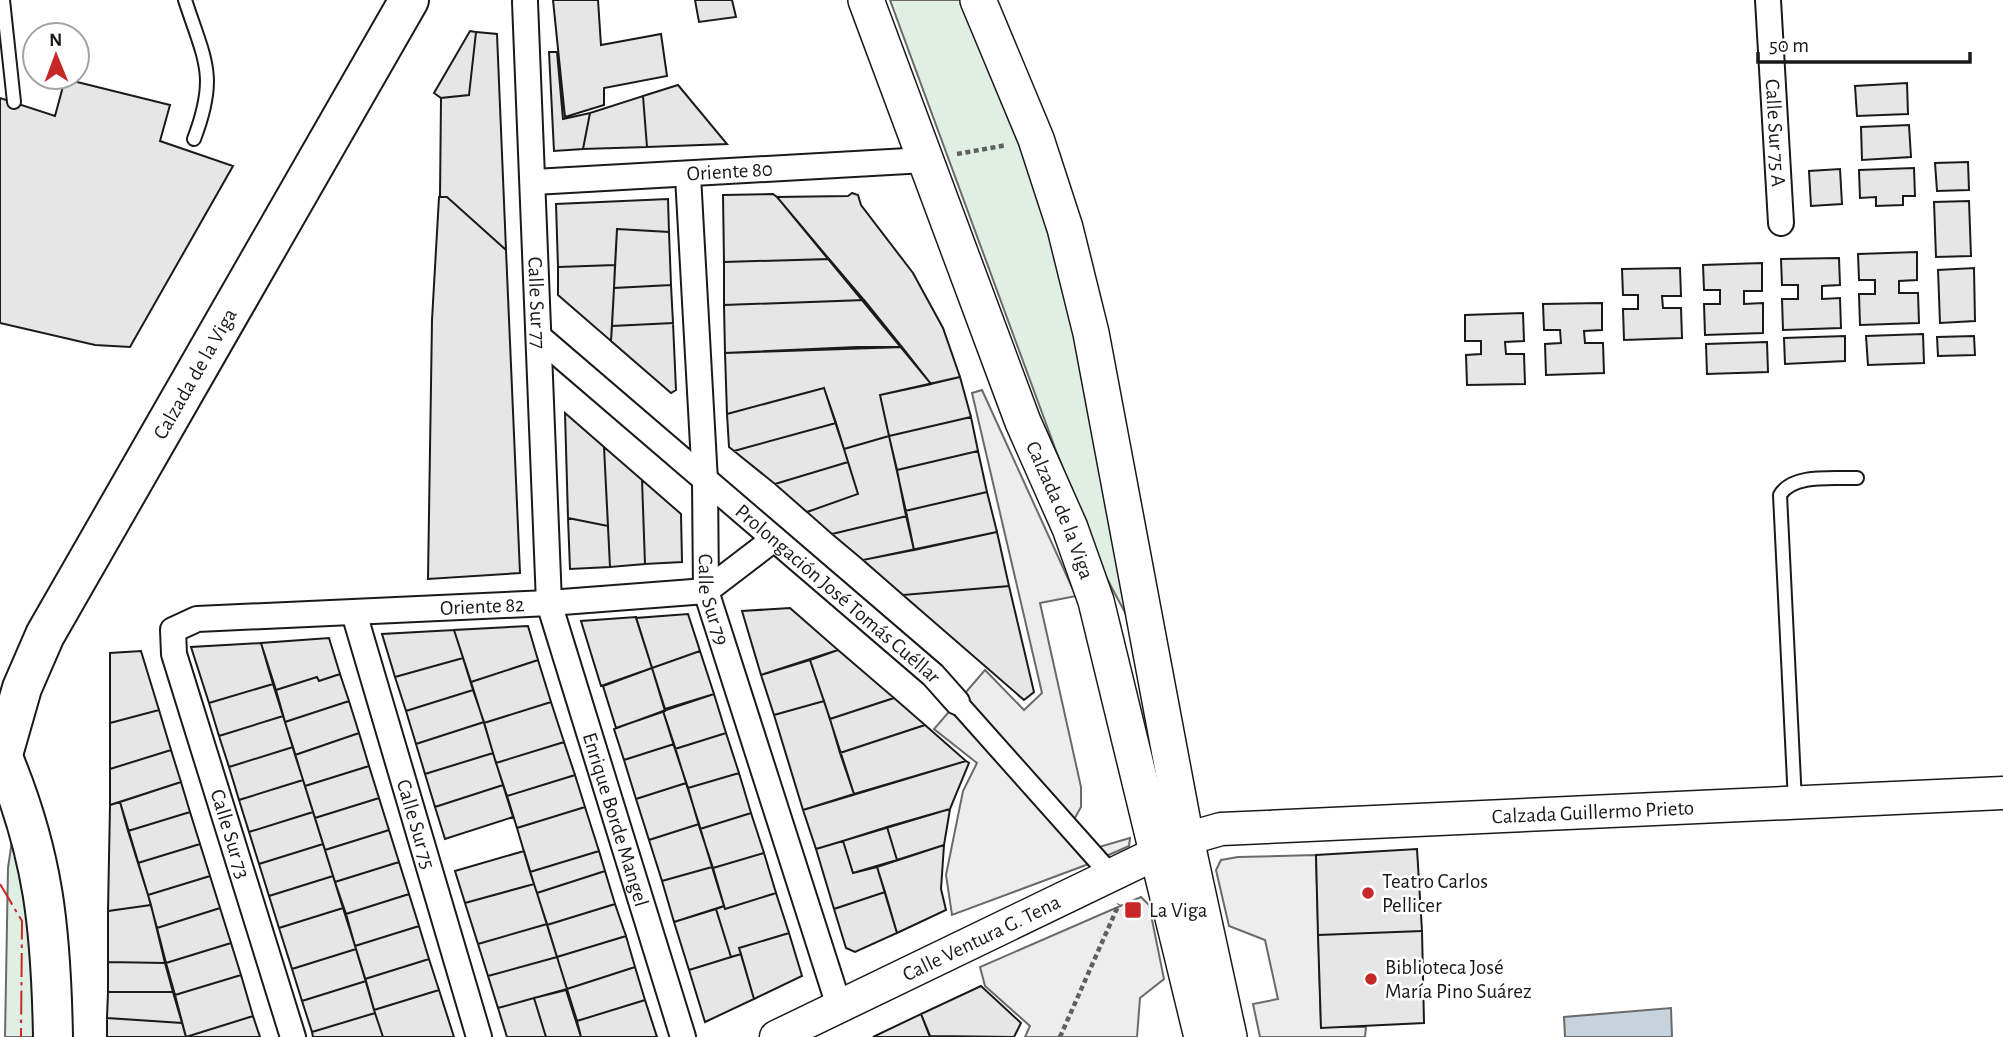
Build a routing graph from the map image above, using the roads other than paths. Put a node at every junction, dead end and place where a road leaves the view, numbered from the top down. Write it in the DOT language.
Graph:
graph roads {
  1 [pos="3,0"];
  2 [pos="186,0"];
  3 [pos="866,0"];
  4 [pos="978,0"];
  5 [pos="1768,0"];
  6 [pos="404,2"];
  7 [pos="526,2"];
  8 [pos="14,102"];
  9 [pos="194,139"];
  10 [pos="925,160"];
  11 [pos="688,176"];
  12 [pos="534,183"];
  13 [pos="1782,223"];
  14 [pos="539,337"];
  15 [pos="1857,478"];
  16 [pos="705,481"];
  17 [pos="1070,528"];
  18 [pos="774,539"];
  19 [pos="706,592"];
  20 [pos="549,603"];
  21 [pos="354,612"];
  22 [pos="173,630"];
  23 [pos="1158,696"];
  24 [pos="957,702"];
  25 [pos="1,757"];
  26 [pos="2003,793"];
  27 [pos="1795,803"];
  28 [pos="1172,846"];
  29 [pos="1112,876"];
  30 [pos="839,1006"];
  31 [pos="53,1037"];
  32 [pos="293,1037"];
  33 [pos="479,1037"];
  34 [pos="683,1037"];
  35 [pos="776,1037"];
  36 [pos="1202,1037"];
  37 [pos="1229,1037"];
  1 -- 8 [label="lane"];
  2 -- 9 [label="lane"];
  3 -- 10 [label="main road, Calzada de la Viga"];
  4 -- 23 [label="main road, Calzada de la Viga"];
  5 -- 13 [label="street, Calle Sur 75 A"];
  6 -- 25 [label="main road, Calzada de la Viga"];
  7 -- 12 [label="street, Calle Sur 77"];
  10 -- 11 [label="street, Oriente 80"];
  10 -- 17 [label="main road, Calzada de la Viga"];
  11 -- 12 [label="street, Oriente 80"];
  11 -- 16 [label="street, Calle Sur 79"];
  12 -- 14 [label="street, Calle Sur 77"];
  14 -- 16 [label="street, Prolongación José Tomás Cuéllar"];
  14 -- 20 [label="street, Calle Sur 77"];
  15 -- 27 [label="lane"];
  16 -- 18 [label="street, Prolongación José Tomás Cuéllar"];
  16 -- 19 [label="street, Calle Sur 79"];
  17 -- 23 [label="main road"];
  17 -- 28 [label="main road, Calzada de la Viga"];
  18 -- 19 [label="street"];
  18 -- 24 [label="street, Prolongación José Tomás Cuéllar"];
  19 -- 20 [label="street, Oriente 82"];
  19 -- 30 [label="street, Calle Sur 79"];
  20 -- 21 [label="street, Oriente 82"];
  20 -- 34 [label="street, Enrique Borde Mangel"];
  21 -- 22 [label="street, Oriente 82"];
  21 -- 33 [label="street, Calle Sur 75"];
  22 -- 32 [label="street, Calle Sur 73"];
  23 -- 28 [label="main road, Calzada de la Viga"];
  24 -- 29 [label="street, Prolongación José Tomás Cuéllar"];
  25 -- 31 [label="main road"];
  26 -- 27 [label="street, Calzada Guillermo Prieto"];
  27 -- 28 [label="street, Calzada Guillermo Prieto"];
  28 -- 29 [label="street, Calle Ventura G. Tena"];
  28 -- 36 [label="main road, Calzada de la Viga"];
  28 -- 37 [label="main road, Calzada de la Viga"];
  29 -- 30 [label="street, Calle Ventura G. Tena"];
  30 -- 35 [label="street, Calle Ventura G. Tena"];
}
